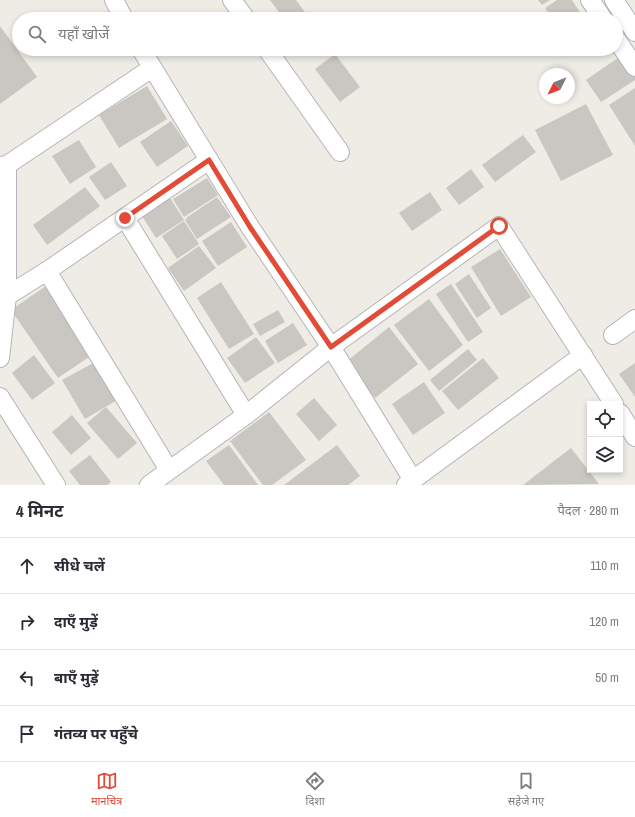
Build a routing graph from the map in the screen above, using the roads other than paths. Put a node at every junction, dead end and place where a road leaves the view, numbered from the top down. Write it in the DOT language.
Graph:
graph roads {
  1 [pos="114,0"];
  2 [pos="232,0"];
  3 [pos="590,0"];
  4 [pos="614,0"];
  5 [pos="120,12"];
  6 [pos="241,12"];
  7 [pos="598,12"];
  8 [pos="622,12"];
  9 [pos="623,14"];
  10 [pos="635,32"];
  11 [pos="623,49"];
  12 [pos="145,56"];
  13 [pos="272,56"];
  14 [pos="635,67"];
  15 [pos="152,68"];
  16 [pos="340,152"];
  17 [pos="209,160"];
  18 [pos="4,166"];
  19 [pos="125,218"];
  20 [pos="48,270"];
  21 [pos="6,296"];
  22 [pos="635,319"];
  23 [pos="613,335"];
  24 [pos="331,347"];
  25 [pos="583,355"];
  26 [pos="0,358"];
  27 [pos="0,397"];
  28 [pos="612,401"];
  29 [pos="246,415"];
  30 [pos="623,418"];
  31 [pos="635,437"];
  32 [pos="170,470"];
  33 [pos="409,483"];
  34 [pos="56,485"];
  35 [pos="149,485"];
  1 -- 5 [label="street"];
  2 -- 6 [label="street"];
  3 -- 7 [label="street"];
  4 -- 8 [label="street"];
  9 -- 10 [label="street"];
  11 -- 14 [label="street"];
  12 -- 15 [label="street"];
  13 -- 16 [label="street"];
  15 -- 17 [label="street"];
  15 -- 18 [label="street"];
  17 -- 19 [label="street"];
  17 -- 24 [label="street"];
  18 -- 21 [label="street"];
  19 -- 20 [label="street"];
  19 -- 29 [label="street"];
  20 -- 21 [label="street"];
  20 -- 32 [label="street"];
  21 -- 26 [label="street"];
  22 -- 23 [label="street"];
  24 -- 25 [label="street"];
  24 -- 29 [label="street"];
  24 -- 33 [label="street"];
  25 -- 28 [label="street"];
  25 -- 33 [label="street"];
  27 -- 34 [label="street"];
  29 -- 32 [label="street"];
  30 -- 31 [label="street"];
  32 -- 35 [label="street"];
}
